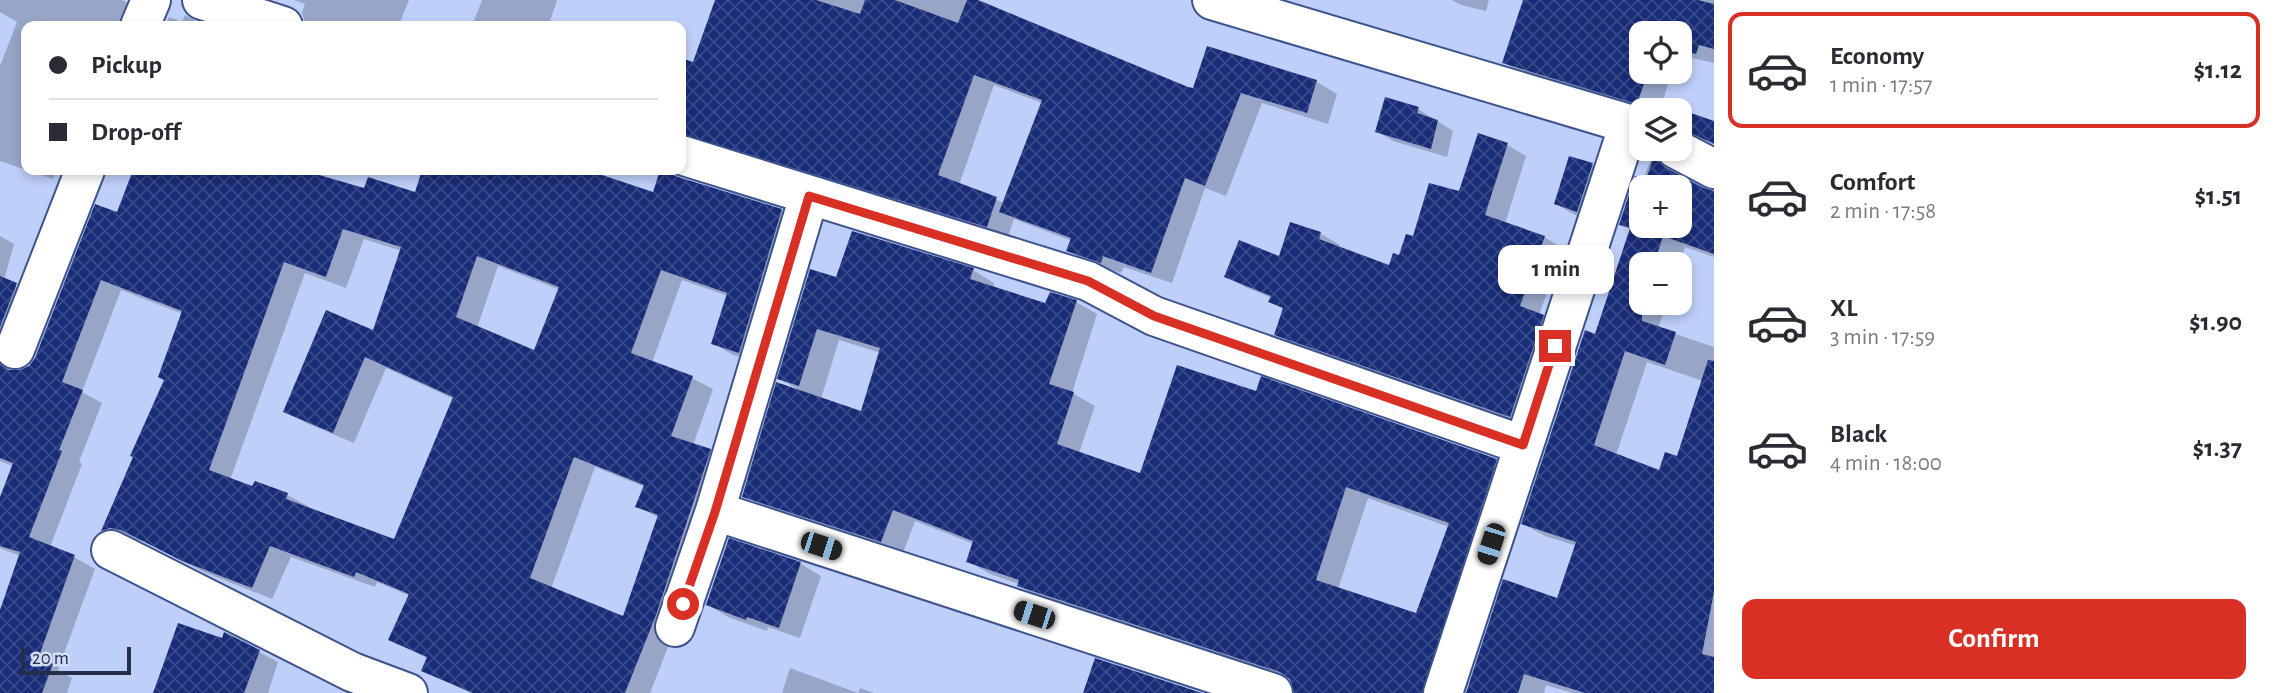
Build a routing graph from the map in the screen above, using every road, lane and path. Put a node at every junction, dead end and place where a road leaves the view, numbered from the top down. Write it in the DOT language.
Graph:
graph roads {
  1 [pos="151,0"];
  2 [pos="202,0"];
  3 [pos="1212,0"];
  4 [pos="142,21"];
  5 [pos="267,21"];
  6 [pos="1629,125"];
  7 [pos="1629,144"];
  8 [pos="686,157"];
  9 [pos="1692,157"];
  10 [pos="1714,169"];
  11 [pos="83,175"];
  12 [pos="809,196"];
  13 [pos="15,349"];
  14 [pos="1523,445"];
  15 [pos="715,512"];
  16 [pos="111,550"];
  17 [pos="675,627"];
  18 [pos="408,693"];
  19 [pos="1273,693"];
  20 [pos="1443,693"];
  1 -- 4 [label="street"];
  2 -- 5 [label="street"];
  3 -- 6 [label="street"];
  7 -- 14 [label="street"];
  8 -- 12 [label="street"];
  9 -- 10 [label="street"];
  11 -- 13 [label="street"];
  12 -- 14 [label="street"];
  12 -- 15 [label="street"];
  14 -- 20 [label="street"];
  15 -- 17 [label="street"];
  15 -- 19 [label="street"];
  16 -- 18 [label="street"];
}
